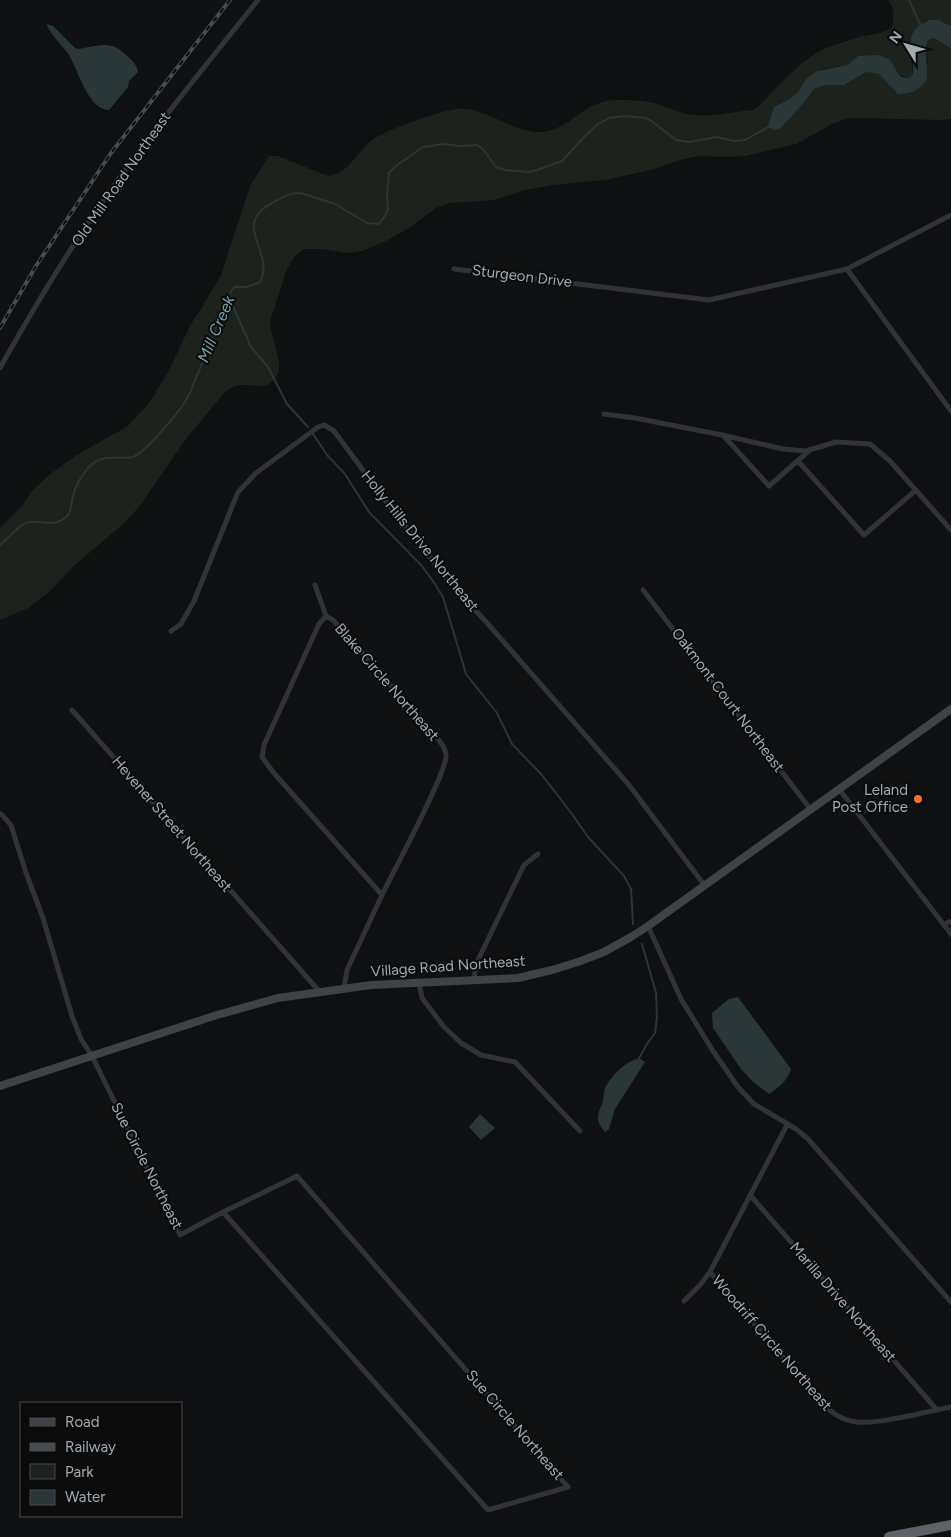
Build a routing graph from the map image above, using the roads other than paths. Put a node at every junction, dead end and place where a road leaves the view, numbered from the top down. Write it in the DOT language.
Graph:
graph roads {
  1 [pos="258,0"];
  2 [pos="951,216"];
  3 [pos="454,269"];
  4 [pos="847,269"];
  5 [pos="0,368"];
  6 [pos="951,411"];
  7 [pos="604,414"];
  8 [pos="722,435"];
  9 [pos="810,449"];
  10 [pos="798,461"];
  11 [pos="916,490"];
  12 [pos="951,530"];
  13 [pos="314,585"];
  14 [pos="643,590"];
  15 [pos="326,616"];
  16 [pos="171,631"];
  17 [pos="951,708"];
  18 [pos="72,710"];
  19 [pos="839,789"];
  20 [pos="811,810"];
  21 [pos="1,814"];
  22 [pos="538,854"];
  23 [pos="705,886"];
  24 [pos="382,895"];
  25 [pos="951,921"];
  26 [pos="944,925"];
  27 [pos="648,926"];
  28 [pos="951,934"];
  29 [pos="474,979"];
  30 [pos="419,981"];
  31 [pos="344,988"];
  32 [pos="319,991"];
  33 [pos="92,1056"];
  34 [pos="0,1086"];
  35 [pos="787,1125"];
  36 [pos="580,1130"];
  37 [pos="750,1195"];
  38 [pos="223,1212"];
  39 [pos="710,1272"];
  40 [pos="684,1301"];
  41 [pos="951,1302"];
  42 [pos="951,1407"];
  43 [pos="937,1410"];
  44 [pos="951,1525"];
  45 [pos="889,1537"];
  1 -- 5 [label="street, Old Mill Road Northeast"];
  2 -- 4 [label="street, Sturgeon Drive"];
  3 -- 4 [label="street, Sturgeon Drive"];
  4 -- 6 [label="street"];
  7 -- 8 [label="street"];
  8 -- 9 [label="street"];
  8 -- 10 [label="street"];
  9 -- 10 [label="street"];
  9 -- 11 [label="street"];
  10 -- 11 [label="street"];
  11 -- 12 [label="street"];
  13 -- 15 [label="street"];
  14 -- 20 [label="street, Oakmont Court Northeast"];
  15 -- 24 [label="street, Blake Circle Northeast"];
  15 -- 24 [label="street, Blake Circle Northeast"];
  16 -- 23 [label="street, Holly Hills Drive Northeast"];
  17 -- 19 [label="main road, Village Road Northeast"];
  18 -- 32 [label="street, Hevener Street Northeast"];
  19 -- 20 [label="main road, Village Road Northeast"];
  19 -- 26 [label="street"];
  20 -- 23 [label="main road, Village Road Northeast"];
  21 -- 33 [label="street"];
  22 -- 29 [label="street"];
  23 -- 27 [label="main road, Village Road Northeast"];
  24 -- 31 [label="street, Blake Circle Northeast"];
  25 -- 26 [label="street"];
  26 -- 28 [label="street"];
  27 -- 29 [label="main road, Village Road Northeast"];
  27 -- 35 [label="street"];
  29 -- 30 [label="main road, Village Road Northeast"];
  30 -- 31 [label="main road, Village Road Northeast"];
  30 -- 36 [label="street"];
  31 -- 32 [label="main road, Village Road Northeast"];
  32 -- 33 [label="main road, Village Road Northeast"];
  33 -- 34 [label="main road, Village Road Northeast"];
  33 -- 38 [label="street, Sue Circle Northeast"];
  35 -- 37 [label="street, Woodriff Circle Northeast"];
  35 -- 41 [label="street"];
  37 -- 39 [label="street, Woodriff Circle Northeast"];
  37 -- 43 [label="street, Marilla Drive Northeast"];
  38 -- 38 [label="street, Sue Circle Northeast"];
  39 -- 40 [label="street, Woodriff Circle Northeast"];
  39 -- 43 [label="street, Woodriff Circle Northeast"];
  42 -- 43 [label="street, Woodriff Circle Northeast"];
  44 -- 45 [label="highway"];
}
